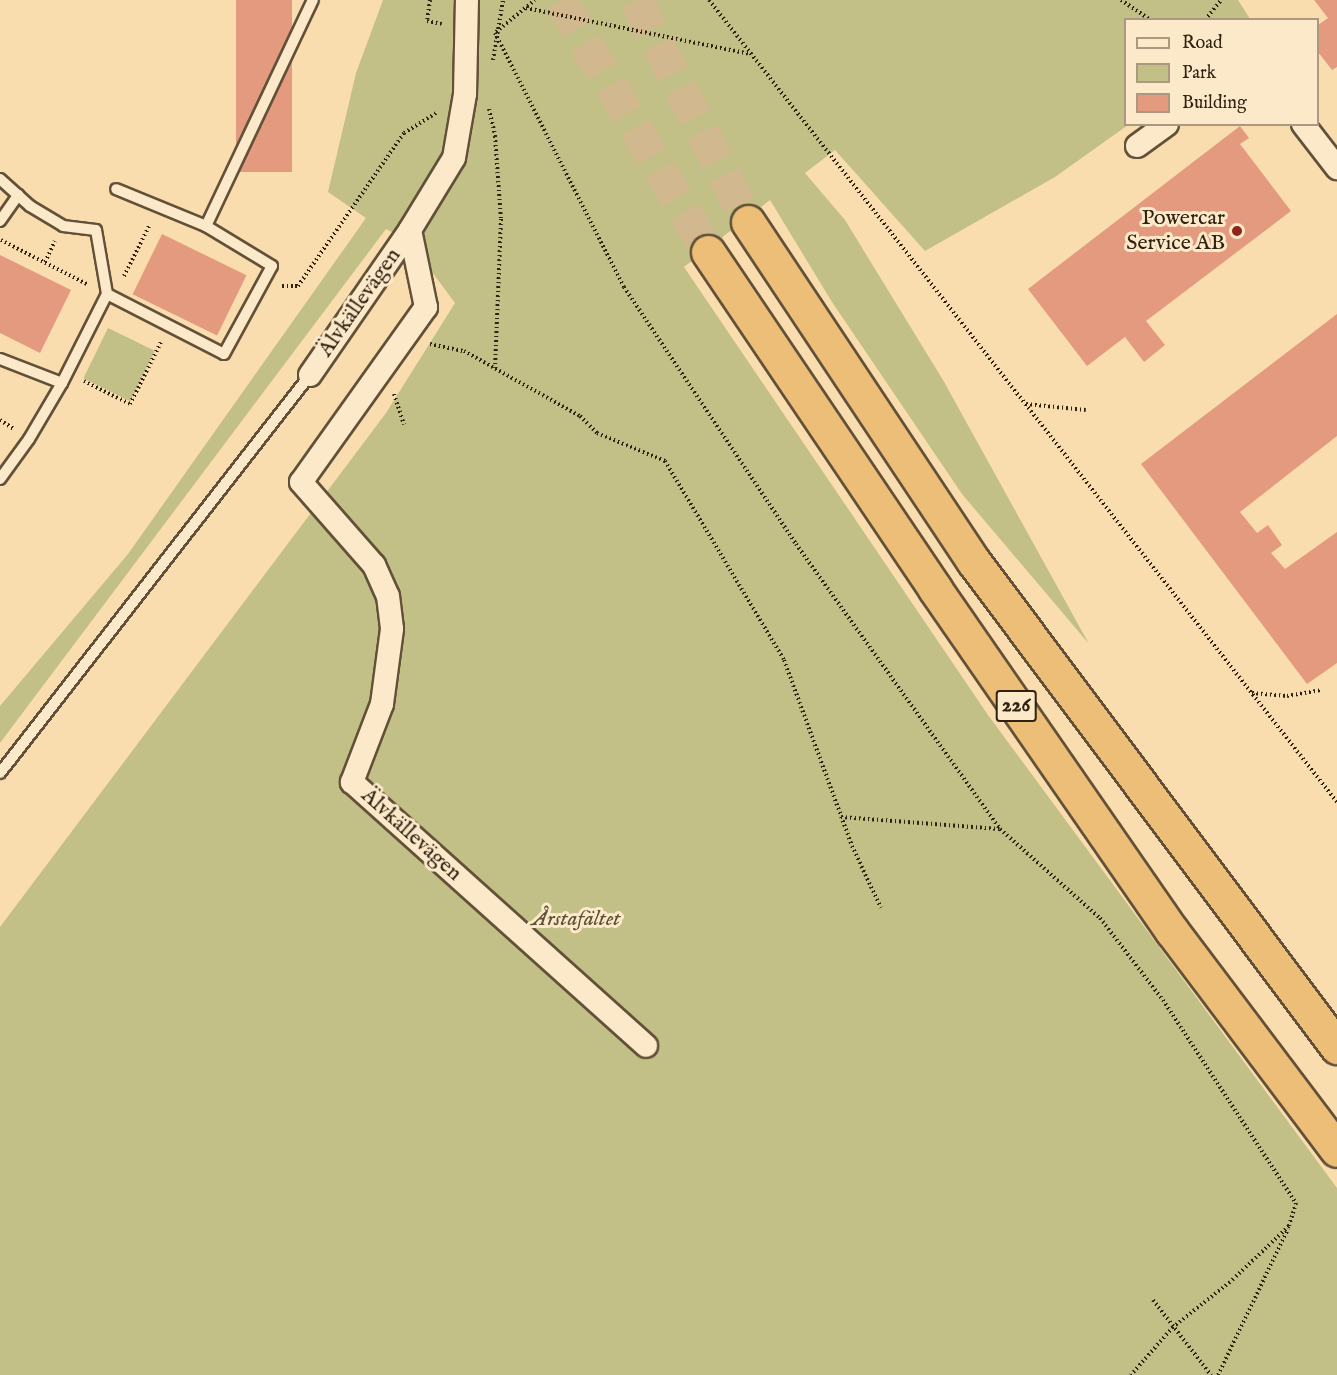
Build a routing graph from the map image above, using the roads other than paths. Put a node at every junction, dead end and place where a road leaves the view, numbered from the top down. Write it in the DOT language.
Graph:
graph roads {
  1 [pos="312,0"];
  2 [pos="467,0"];
  3 [pos="1164,126"];
  4 [pos="1305,126"];
  5 [pos="1137,146"];
  6 [pos="1337,168"];
  7 [pos="0,179"];
  8 [pos="116,189"];
  9 [pos="18,195"];
  10 [pos="0,221"];
  11 [pos="748,222"];
  12 [pos="206,226"];
  13 [pos="410,230"];
  14 [pos="708,252"];
  15 [pos="110,296"];
  16 [pos="0,359"];
  17 [pos="310,375"];
  18 [pos="62,383"];
  19 [pos="0,479"];
  20 [pos="0,773"];
  21 [pos="646,1046"];
  22 [pos="1337,1047"];
  23 [pos="1337,1150"];
  1 -- 12 [label="lane"];
  2 -- 13 [label="street, Älvkällevägen"];
  3 -- 5 [label="street"];
  4 -- 6 [label="street"];
  7 -- 9 [label="lane"];
  8 -- 12 [label="lane"];
  9 -- 10 [label="lane"];
  9 -- 15 [label="lane"];
  11 -- 22 [label="highway, 226"];
  12 -- 15 [label="lane"];
  13 -- 17 [label="street, Älvkällevägen"];
  13 -- 21 [label="street, Älvkällevägen"];
  14 -- 23 [label="highway, 226"];
  15 -- 18 [label="lane"];
  16 -- 18 [label="lane"];
  17 -- 20 [label="lane"];
  18 -- 19 [label="lane"];
}
